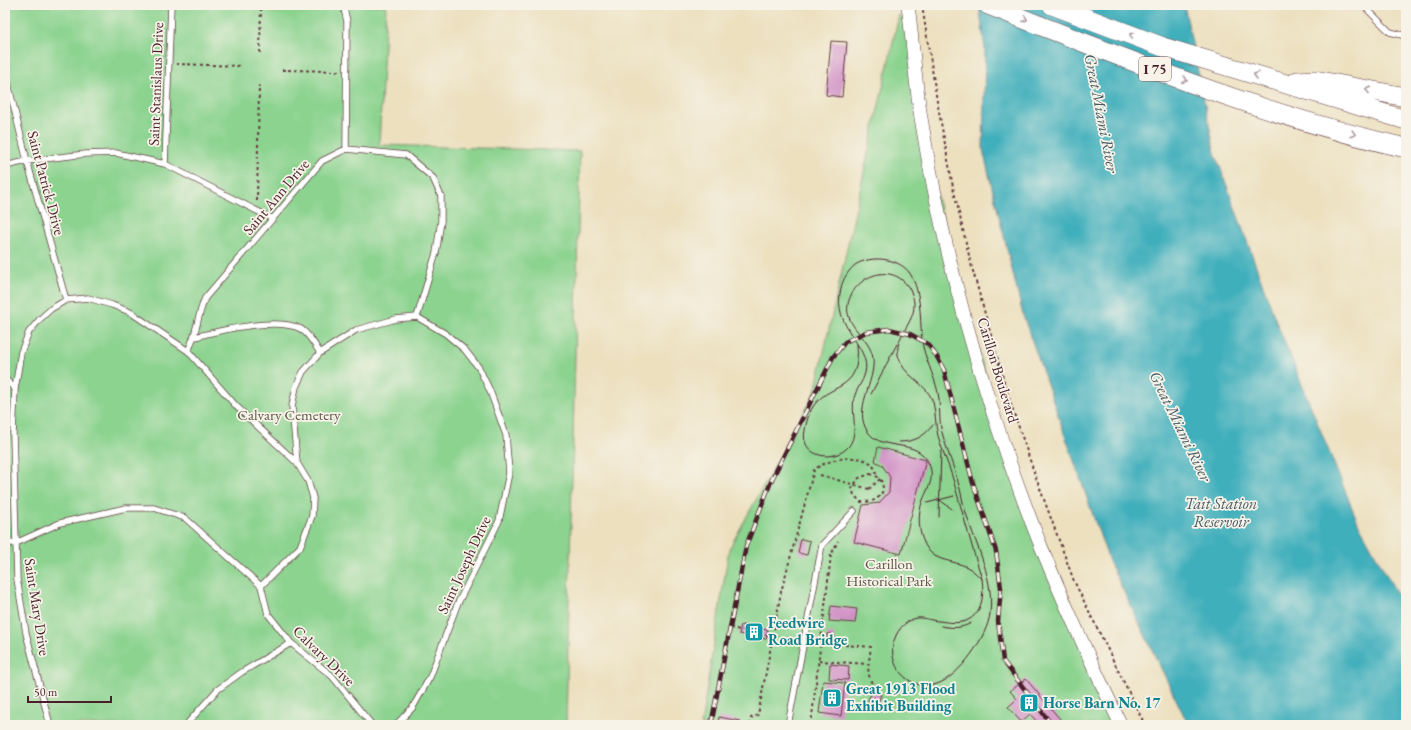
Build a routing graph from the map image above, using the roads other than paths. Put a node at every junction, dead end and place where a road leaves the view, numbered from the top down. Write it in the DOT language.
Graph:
graph roads {
  1 [pos="171,5"];
  2 [pos="343,5"];
  3 [pos="908,5"];
  4 [pos="988,5"];
  5 [pos="1052,5"];
  6 [pos="1363,5"];
  7 [pos="1404,5"];
  8 [pos="1406,7"];
  9 [pos="1406,36"];
  10 [pos="5,71"];
  11 [pos="1317,87"];
  12 [pos="1406,97"];
  13 [pos="1406,120"];
  14 [pos="1383,142"];
  15 [pos="1406,148"];
  16 [pos="346,149"];
  17 [pos="1406,155"];
  18 [pos="27,161"];
  19 [pos="165,164"];
  20 [pos="5,166"];
  21 [pos="273,219"];
  22 [pos="66,300"];
  23 [pos="417,317"];
  24 [pos="195,337"];
  25 [pos="188,351"];
  26 [pos="320,353"];
  27 [pos="5,379"];
  28 [pos="15,389"];
  29 [pos="297,463"];
  30 [pos="854,511"];
  31 [pos="5,543"];
  32 [pos="16,543"];
  33 [pos="261,586"];
  34 [pos="291,643"];
  35 [pos="50,725"];
  36 [pos="186,725"];
  37 [pos="372,725"];
  38 [pos="396,725"];
  39 [pos="788,725"];
  40 [pos="1121,725"];
  1 -- 19 [label="lane, Saint Stanislaus Drive"];
  2 -- 16 [label="lane"];
  3 -- 40 [label="street, Carillon Boulevard"];
  4 -- 14 [label="highway, I 75, one-way"];
  11 -- 5 [label="highway, I 75, one-way"];
  6 -- 9 [label="lane"];
  7 -- 8 [label="lane"];
  10 -- 18 [label="lane, Saint Patrick Drive"];
  12 -- 11 [label="highway, one-way"];
  11 -- 13 [label="highway, I 75"];
  14 -- 15 [label="highway, I 75"];
  14 -- 17 [label="highway"];
  16 -- 21 [label="lane, Saint Ann Drive"];
  16 -- 23 [label="lane"];
  18 -- 19 [label="lane"];
  18 -- 20 [label="lane"];
  18 -- 22 [label="lane, Saint Patrick Drive"];
  19 -- 21 [label="lane"];
  21 -- 24 [label="lane, Saint Ann Drive"];
  22 -- 25 [label="lane, Saint Mary Drive"];
  22 -- 28 [label="lane, Saint Mary Drive"];
  23 -- 26 [label="lane"];
  23 -- 38 [label="lane, Saint Joseph Drive"];
  24 -- 25 [label="lane, Saint Ann Drive"];
  24 -- 26 [label="lane"];
  25 -- 29 [label="lane, Saint Mary Drive"];
  26 -- 29 [label="lane"];
  27 -- 28 [label="lane"];
  28 -- 32 [label="lane, Saint Mary Drive"];
  29 -- 33 [label="lane"];
  30 -- 39 [label="lane"];
  31 -- 32 [label="lane"];
  32 -- 33 [label="lane"];
  32 -- 35 [label="lane, Saint Mary Drive"];
  33 -- 34 [label="lane, Calvary Drive"];
  34 -- 36 [label="lane"];
  34 -- 37 [label="lane, Calvary Drive"];
}
